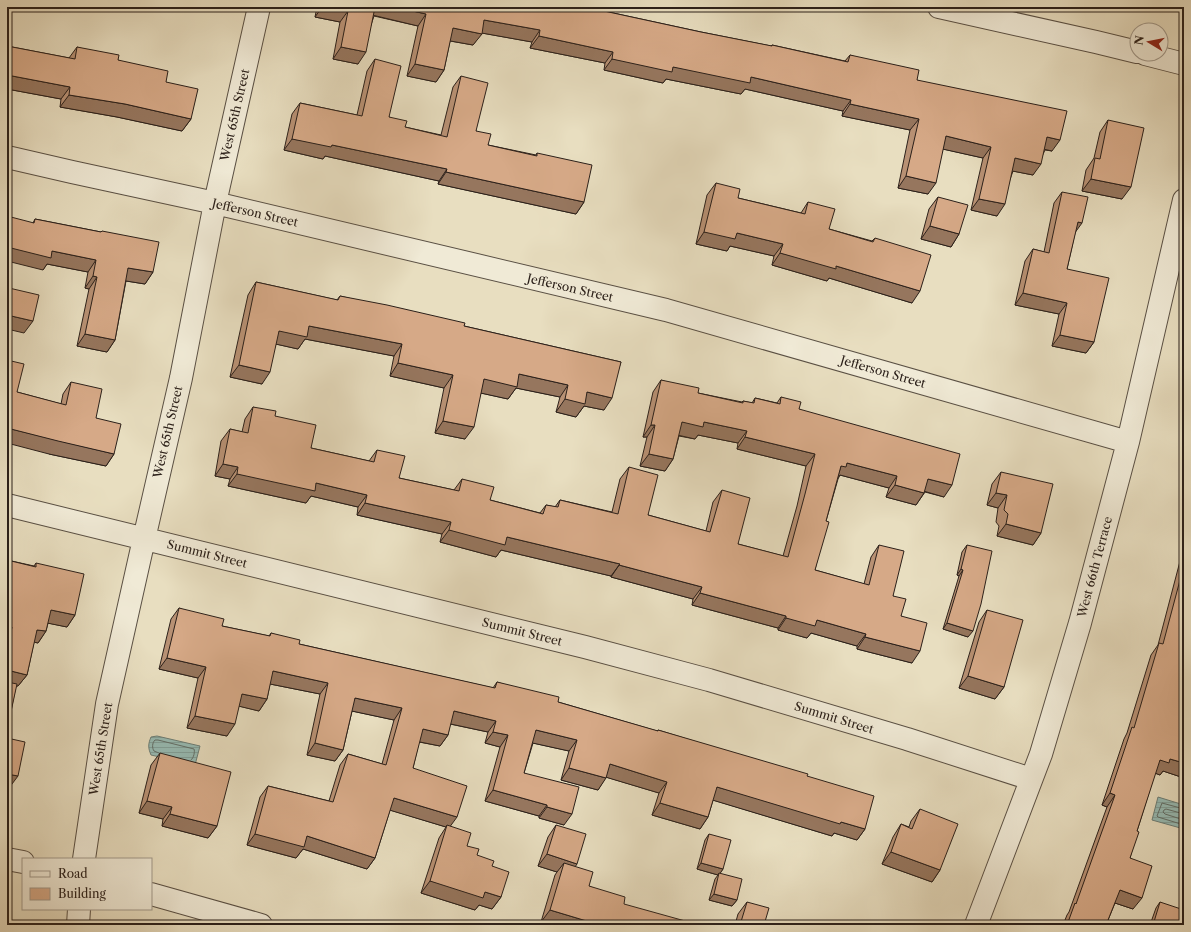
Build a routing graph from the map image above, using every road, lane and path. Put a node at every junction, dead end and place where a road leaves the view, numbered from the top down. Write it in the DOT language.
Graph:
graph roads {
  1 [pos="259,7"];
  2 [pos="939,7"];
  3 [pos="1129,50"];
  4 [pos="1169,60"];
  5 [pos="1184,64"];
  6 [pos="7,156"];
  7 [pos="1184,200"];
  8 [pos="215,203"];
  9 [pos="1128,442"];
  10 [pos="7,505"];
  11 [pos="144,539"];
  12 [pos="1031,779"];
  13 [pos="84,858"];
  14 [pos="7,859"];
  15 [pos="22,862"];
  16 [pos="152,894"];
  17 [pos="79,910"];
  18 [pos="78,925"];
  19 [pos="261,925"];
  20 [pos="976,925"];
  1 -- 8 [label="street, West 65th Street"];
  2 -- 3 [label="street"];
  4 -- 5 [label="street"];
  6 -- 8 [label="street, Jefferson Street"];
  7 -- 9 [label="street, West 66th Terrace"];
  8 -- 9 [label="street, Jefferson Street"];
  8 -- 11 [label="street, West 65th Street"];
  9 -- 12 [label="street, West 66th Terrace"];
  10 -- 11 [label="street, Summit Street"];
  11 -- 12 [label="street, Summit Street"];
  11 -- 13 [label="street, West 65th Street"];
  12 -- 20 [label="street, West 66th Terrace"];
  14 -- 15 [label="street"];
  16 -- 19 [label="street"];
  17 -- 18 [label="street"];
}
